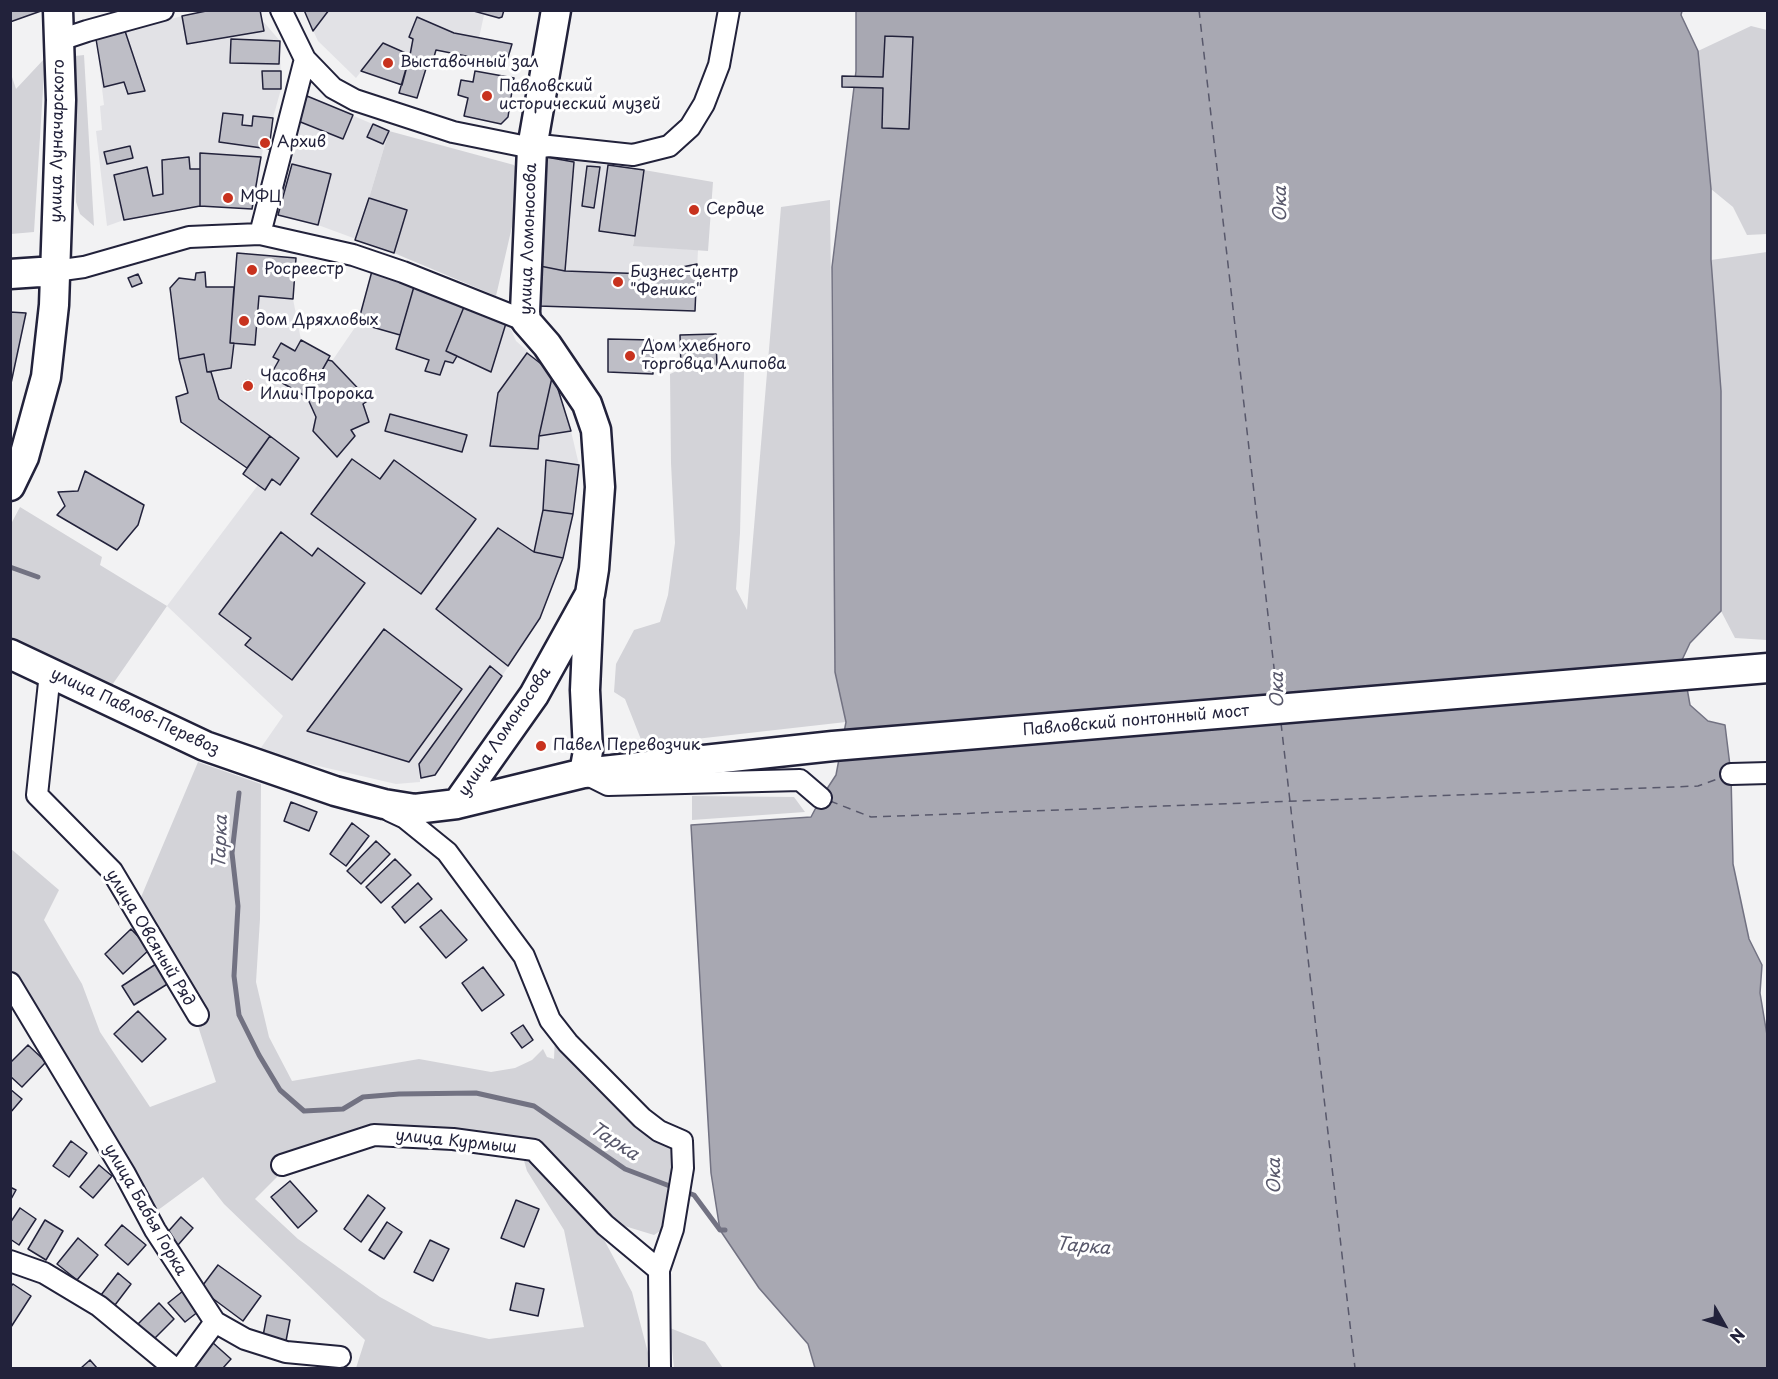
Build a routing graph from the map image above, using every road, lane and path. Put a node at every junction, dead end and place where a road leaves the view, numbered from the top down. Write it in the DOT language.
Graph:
graph roads {
  1 [pos="58,10"];
  2 [pos="163,10"];
  3 [pos="281,10"];
  4 [pos="556,10"];
  5 [pos="729,10"];
  6 [pos="60,40"];
  7 [pos="305,59"];
  8 [pos="532,148"];
  9 [pos="260,234"];
  10 [pos="55,271"];
  11 [pos="10,274"];
  12 [pos="526,321"];
  13 [pos="14,479"];
  14 [pos="590,594"];
  15 [pos="10,654"];
  16 [pos="1767,668"];
  17 [pos="50,673"];
  18 [pos="584,773"];
  19 [pos="1767,773"];
  20 [pos="1731,774"];
  21 [pos="821,798"];
  22 [pos="363,799"];
  23 [pos="457,804"];
  24 [pos="10,983"];
  25 [pos="198,1015"];
  26 [pos="282,1165"];
  27 [pos="10,1261"];
  28 [pos="659,1270"];
  29 [pos="215,1322"];
  30 [pos="340,1357"];
  31 [pos="174,1368"];
  32 [pos="181,1368"];
  33 [pos="660,1368"];
  1 -- 6 [label="main road, улица Луначарского"];
  2 -- 6 [label="street"];
  3 -- 7 [label="street"];
  4 -- 8 [label="main road, улица Ломоносова"];
  5 -- 8 [label="street"];
  6 -- 10 [label="main road, улица Луначарского"];
  7 -- 8 [label="street"];
  7 -- 9 [label="street"];
  8 -- 12 [label="main road, улица Ломоносова"];
  9 -- 10 [label="street"];
  9 -- 12 [label="street"];
  10 -- 11 [label="main road"];
  10 -- 13 [label="main road, улица Луначарского"];
  12 -- 14 [label="main road, улица Ломоносова"];
  14 -- 18 [label="main road"];
  14 -- 23 [label="main road, улица Ломоносова"];
  15 -- 17 [label="main road, улица Павлов-Перевоз"];
  16 -- 18 [label="main road, Павловский понтонный мост"];
  17 -- 22 [label="main road, улица Павлов-Перевоз"];
  17 -- 25 [label="street, улица Овсяный Ряд"];
  18 -- 21 [label="street"];
  18 -- 23 [label="main road, улица Павлов-Перевоз"];
  19 -- 20 [label="street"];
  22 -- 23 [label="main road, улица Павлов-Перевоз"];
  22 -- 28 [label="street, улица Павлов-Перевоз"];
  24 -- 29 [label="street, улица Бабья Горка"];
  26 -- 28 [label="street, улица Курмыш"];
  27 -- 31 [label="street"];
  28 -- 33 [label="street"];
  29 -- 30 [label="street, улица Бабья Горка"];
  29 -- 32 [label="street"];
}
